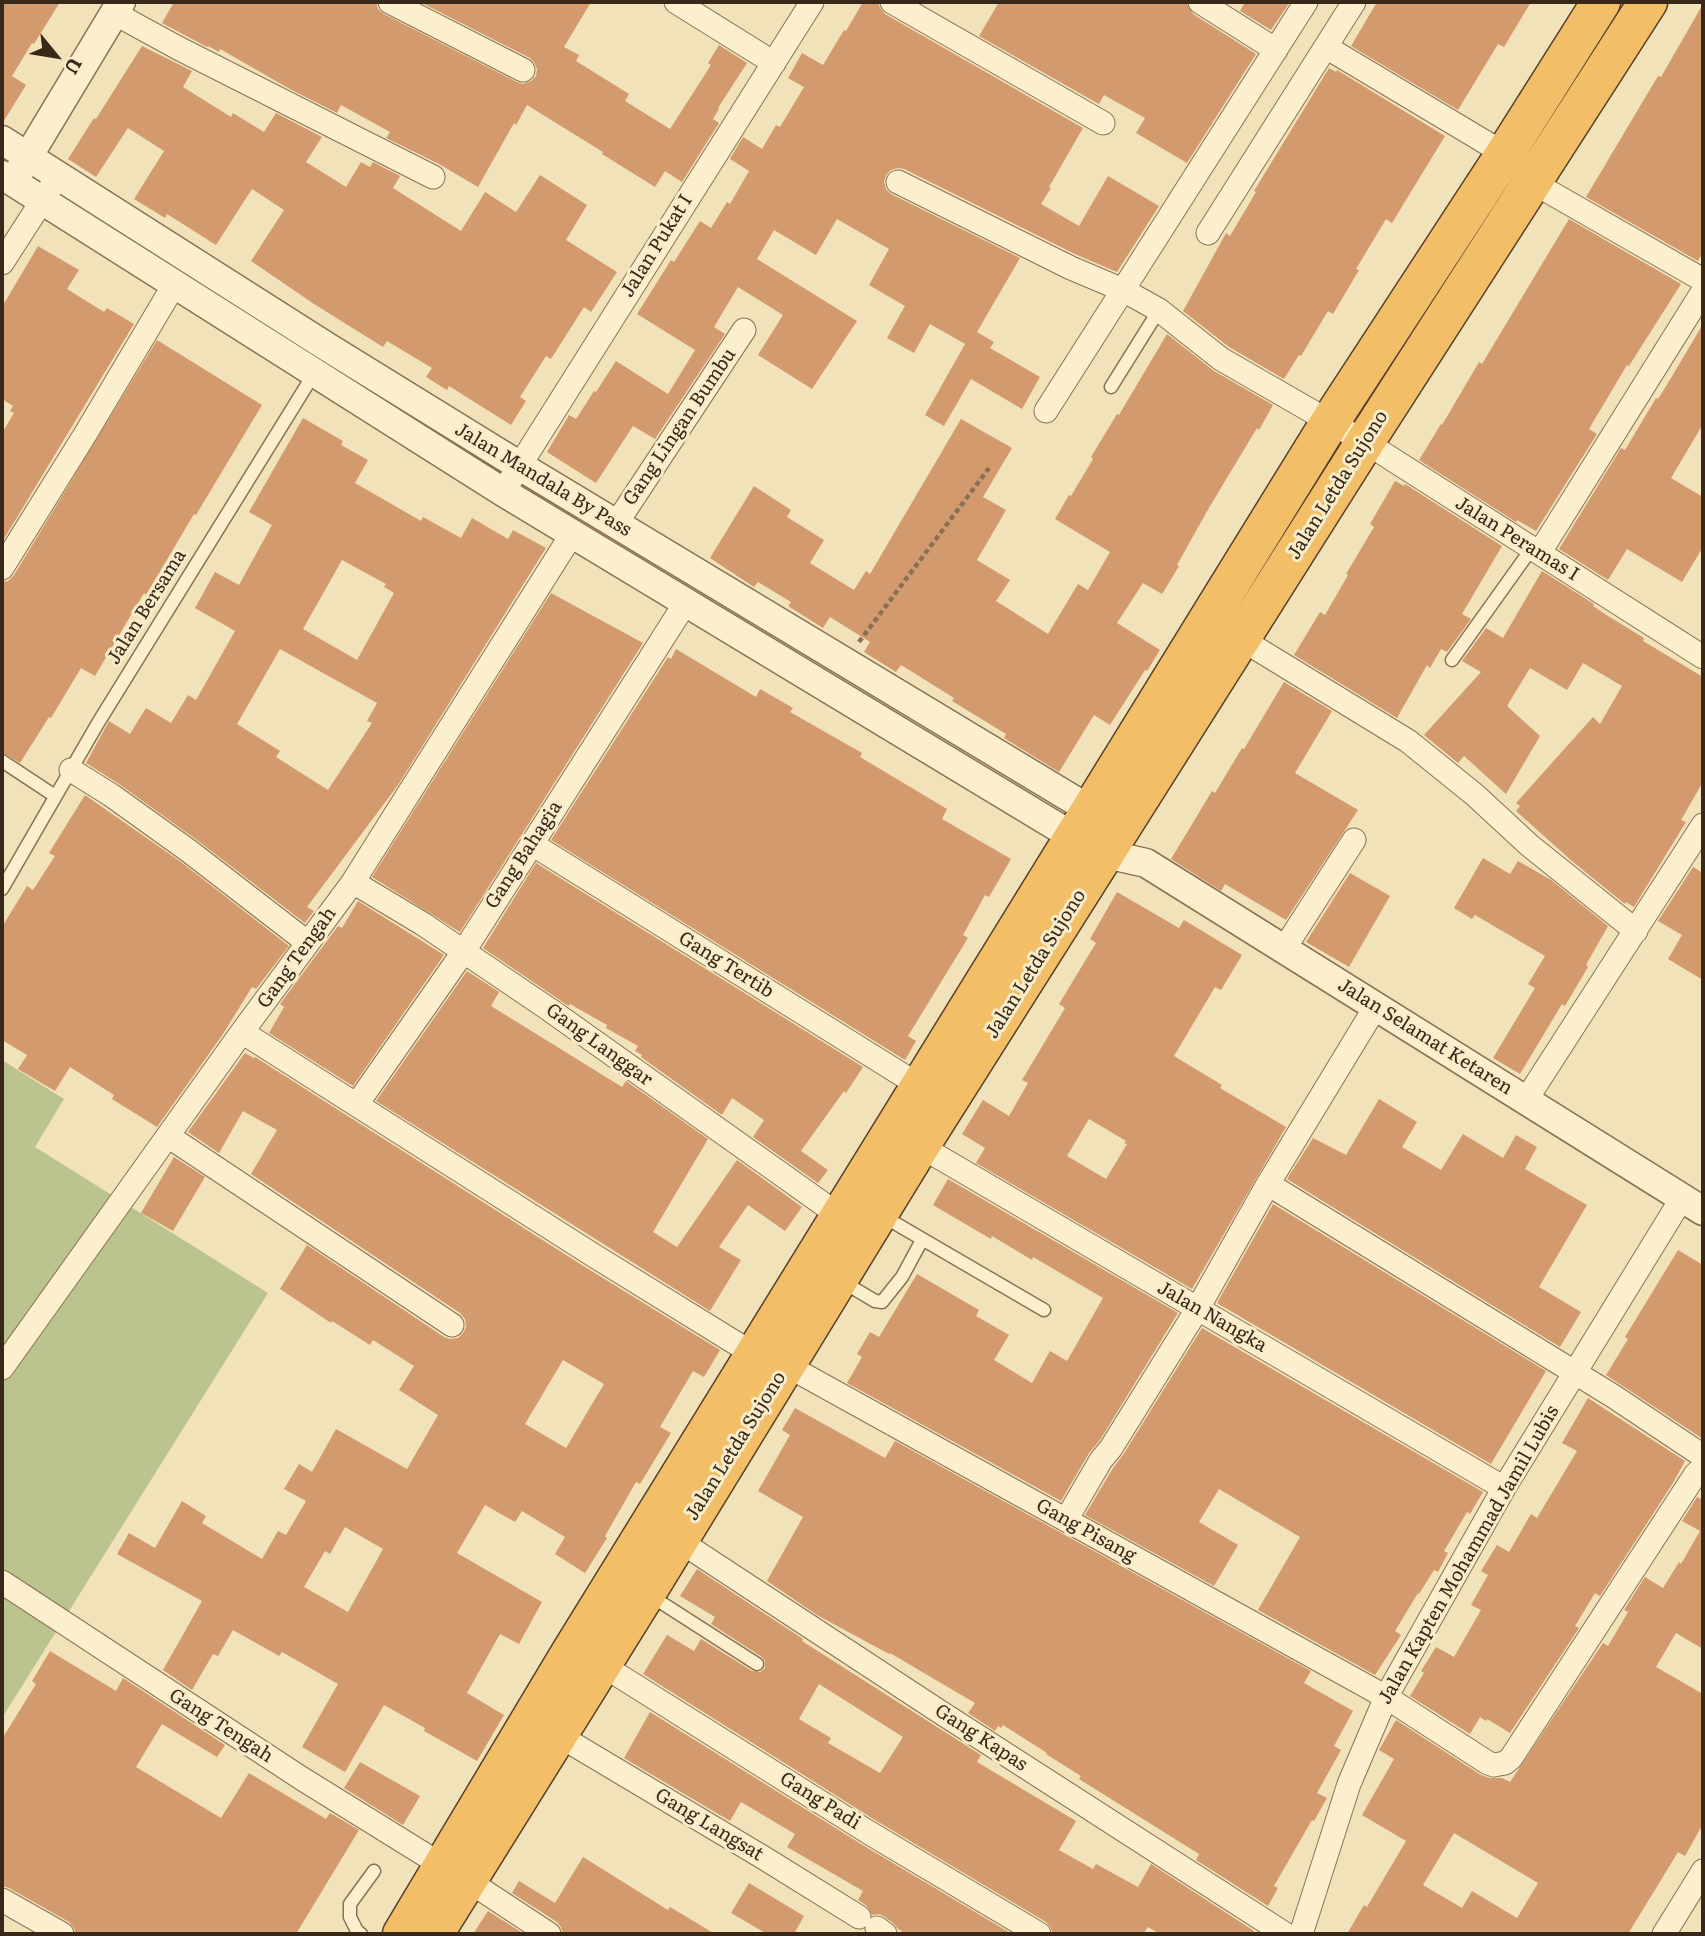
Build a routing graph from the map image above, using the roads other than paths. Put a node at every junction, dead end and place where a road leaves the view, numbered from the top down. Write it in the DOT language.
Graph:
graph roads {
  1 [pos="390,2"];
  2 [pos="676,2"];
  3 [pos="812,2"];
  4 [pos="892,2"];
  5 [pos="1200,2"];
  6 [pos="1306,2"];
  7 [pos="1354,2"];
  8 [pos="1601,2"];
  9 [pos="1648,2"];
  10 [pos="118,7"];
  11 [pos="1326,47"];
  12 [pos="1276,50"];
  13 [pos="774,63"];
  14 [pos="523,70"];
  15 [pos="1103,123"];
  16 [pos="2,140"];
  17 [pos="1505,154"];
  18 [pos="28,156"];
  19 [pos="58,175"];
  20 [pos="433,177"];
  21 [pos="7,179"];
  22 [pos="898,182"];
  23 [pos="1532,182"];
  24 [pos="43,201"];
  25 [pos="1208,233"];
  26 [pos="2,263"];
  27 [pos="1703,280"];
  28 [pos="174,285"];
  29 [pos="1123,290"];
  30 [pos="1703,291"];
  31 [pos="1159,310"];
  32 [pos="744,330"];
  33 [pos="322,360"];
  34 [pos="1111,387"];
  35 [pos="1046,411"];
  36 [pos="1330,422"];
  37 [pos="1365,442"];
  38 [pos="520,466"];
  39 [pos="503,492"];
  40 [pos="615,524"];
  41 [pos="572,534"];
  42 [pos="1536,550"];
  43 [pos="2,568"];
  44 [pos="686,602"];
  45 [pos="1241,639"];
  46 [pos="1703,657"];
  47 [pos="1452,660"];
  48 [pos="2,761"];
  49 [pos="71,770"];
  50 [pos="55,796"];
  51 [pos="1703,826"];
  52 [pos="1098,833"];
  53 [pos="1354,840"];
  54 [pos="532,844"];
  55 [pos="353,882"];
  56 [pos="2,889"];
  57 [pos="1636,931"];
  58 [pos="308,943"];
  59 [pos="1284,949"];
  60 [pos="464,951"];
  61 [pos="1376,1006"];
  62 [pos="242,1032"];
  63 [pos="920,1086"];
  64 [pos="1526,1100"];
  65 [pos="357,1104"];
  66 [pos="167,1136"];
  67 [pos="920,1146"];
  68 [pos="1268,1184"];
  69 [pos="1693,1204"];
  70 [pos="879,1214"];
  71 [pos="840,1216"];
  72 [pos="922,1240"];
  73 [pos="839,1280"];
  74 [pos="1198,1308"];
  75 [pos="1044,1310"];
  76 [pos="452,1325"];
  77 [pos="770,1360"];
  78 [pos="2,1368"];
  79 [pos="1575,1373"];
  80 [pos="1703,1456"];
  81 [pos="1703,1468"];
  82 [pos="1504,1488"];
  83 [pos="1066,1520"];
  84 [pos="678,1540"];
  85 [pos="2,1582"];
  86 [pos="647,1592"];
  87 [pos="757,1664"];
  88 [pos="602,1665"];
  89 [pos="1386,1697"];
  90 [pos="558,1735"];
  91 [pos="374,1871"];
  92 [pos="1703,1871"];
  93 [pos="455,1873"];
  94 [pos="2,1900"];
  95 [pos="873,1927"];
  96 [pos="446,1930"];
  97 [pos="62,1934"];
  98 [pos="361,1934"];
  99 [pos="402,1934"];
  100 [pos="549,1934"];
  101 [pos="1039,1934"];
  102 [pos="1285,1934"];
  103 [pos="1301,1934"];
  104 [pos="1664,1934"];
  1 -- 14 [label="street"];
  2 -- 13 [label="street"];
  3 -- 13 [label="street, Jalan Pukat I"];
  4 -- 15 [label="street"];
  5 -- 12 [label="street"];
  6 -- 12 [label="street"];
  7 -- 11 [label="street"];
  8 -- 17 [label="highway, Jalan Letda Sujono"];
  9 -- 23 [label="highway, Jalan Letda Sujono"];
  10 -- 18 [label="street"];
  10 -- 20 [label="street"];
  11 -- 17 [label="street"];
  11 -- 25 [label="street"];
  12 -- 29 [label="street"];
  13 -- 38 [label="street, Jalan Pukat I"];
  16 -- 18 [label="street, Jalan Mandala By Pass"];
  17 -- 36 [label="highway, Jalan Letda Sujono"];
  18 -- 19 [label="street, Jalan Mandala By Pass"];
  18 -- 21 [label="street"];
  19 -- 24 [label="street"];
  19 -- 33 [label="street, Jalan Mandala By Pass"];
  21 -- 24 [label="street, Jalan Mandala By Pass"];
  22 -- 29 [label="street, Jalan Peramas I"];
  23 -- 27 [label="street"];
  23 -- 37 [label="highway, Jalan Letda Sujono"];
  24 -- 26 [label="street"];
  24 -- 28 [label="street, Jalan Mandala By Pass"];
  28 -- 33 [label="street, Jalan Mandala By Pass"];
  28 -- 43 [label="street"];
  29 -- 31 [label="street, Jalan Peramas I"];
  29 -- 35 [label="street"];
  30 -- 42 [label="street"];
  31 -- 34 [label="lane"];
  31 -- 36 [label="street, Jalan Peramas I"];
  32 -- 40 [label="street, Gang Lingan Bumbu"];
  33 -- 38 [label="street, Jalan Mandala By Pass"];
  33 -- 39 [label="street, Jalan Mandala By Pass"];
  33 -- 49 [label="lane, Jalan Bersama"];
  36 -- 37 [label="street, Jalan Peramas I"];
  36 -- 52 [label="highway, Jalan Letda Sujono"];
  37 -- 42 [label="street, Jalan Peramas I"];
  37 -- 45 [label="highway, Jalan Letda Sujono"];
  38 -- 39 [label="street, Jalan Pukat I"];
  38 -- 40 [label="street, Jalan Mandala By Pass"];
  39 -- 41 [label="street, Jalan Mandala By Pass"];
  40 -- 52 [label="street, Jalan Mandala By Pass"];
  41 -- 44 [label="street, Jalan Mandala By Pass"];
  41 -- 55 [label="street, Gang Tengah"];
  42 -- 46 [label="street, Jalan Peramas I"];
  42 -- 47 [label="lane"];
  44 -- 52 [label="street, Jalan Mandala By Pass"];
  44 -- 54 [label="street, Gang Bahagia"];
  45 -- 52 [label="highway, Jalan Letda Sujono"];
  45 -- 57 [label="street"];
  48 -- 50 [label="lane"];
  49 -- 50 [label="lane, Jalan Bersama"];
  49 -- 58 [label="street"];
  50 -- 56 [label="lane, Jalan Bersama"];
  51 -- 57 [label="street"];
  52 -- 59 [label="street, Jalan Selamat Ketaren"];
  52 -- 63 [label="highway, Jalan Letda Sujono"];
  52 -- 67 [label="highway, Jalan Letda Sujono"];
  53 -- 59 [label="street"];
  54 -- 60 [label="street, Gang Bahagia"];
  54 -- 63 [label="street, Gang Tertib"];
  55 -- 58 [label="street, Gang Tengah"];
  55 -- 60 [label="street, Gang Langgar"];
  57 -- 64 [label="street"];
  58 -- 62 [label="street, Gang Tengah"];
  59 -- 61 [label="street, Jalan Selamat Ketaren"];
  60 -- 65 [label="street, Gang Bahagia"];
  60 -- 71 [label="street, Gang Langgar"];
  61 -- 64 [label="street, Jalan Selamat Ketaren"];
  61 -- 68 [label="street"];
  62 -- 65 [label="street, Gang Pisang"];
  62 -- 66 [label="street, Gang Tengah"];
  63 -- 71 [label="highway, Jalan Letda Sujono"];
  64 -- 69 [label="street, Jalan Selamat Ketaren"];
  65 -- 77 [label="street, Gang Pisang"];
  66 -- 76 [label="street"];
  66 -- 78 [label="street, Gang Tengah"];
  67 -- 70 [label="highway, Jalan Letda Sujono"];
  67 -- 74 [label="street, Jalan Nangka"];
  68 -- 74 [label="street"];
  68 -- 79 [label="street"];
  69 -- 79 [label="street, Jalan Kapten Mohammad Jamil Lubis"];
  70 -- 72 [label="lane"];
  70 -- 73 [label="highway, Jalan Letda Sujono"];
  71 -- 77 [label="highway, Jalan Letda Sujono"];
  72 -- 73 [label="lane"];
  72 -- 75 [label="lane"];
  73 -- 77 [label="highway, Jalan Letda Sujono"];
  74 -- 82 [label="street, Jalan Nangka"];
  74 -- 83 [label="street"];
  77 -- 83 [label="street, Gang Pisang"];
  77 -- 84 [label="highway, Jalan Letda Sujono"];
  77 -- 93 [label="highway, Jalan Letda Sujono"];
  79 -- 80 [label="street"];
  79 -- 82 [label="street, Jalan Kapten Mohammad Jamil Lubis"];
  81 -- 89 [label="street, Gang Pisang"];
  82 -- 89 [label="street, Jalan Kapten Mohammad Jamil Lubis"];
  83 -- 89 [label="street, Gang Pisang"];
  84 -- 86 [label="highway, Jalan Letda Sujono"];
  84 -- 102 [label="street, Gang Kapas"];
  85 -- 93 [label="street, Gang Tengah"];
  86 -- 87 [label="lane"];
  86 -- 88 [label="highway, Jalan Letda Sujono"];
  88 -- 90 [label="highway, Jalan Letda Sujono"];
  88 -- 101 [label="street, Gang Padi"];
  89 -- 103 [label="street, Jalan Kapten Mohammad Jamil Lubis"];
  90 -- 93 [label="highway, Jalan Letda Sujono"];
  90 -- 95 [label="street, Gang Langsat"];
  91 -- 98 [label="lane"];
  92 -- 104 [label="street"];
  93 -- 96 [label="highway, Jalan Letda Sujono"];
  93 -- 99 [label="highway, Jalan Letda Sujono"];
  93 -- 100 [label="street, Gang Tengah"];
  94 -- 97 [label="street"];
}
